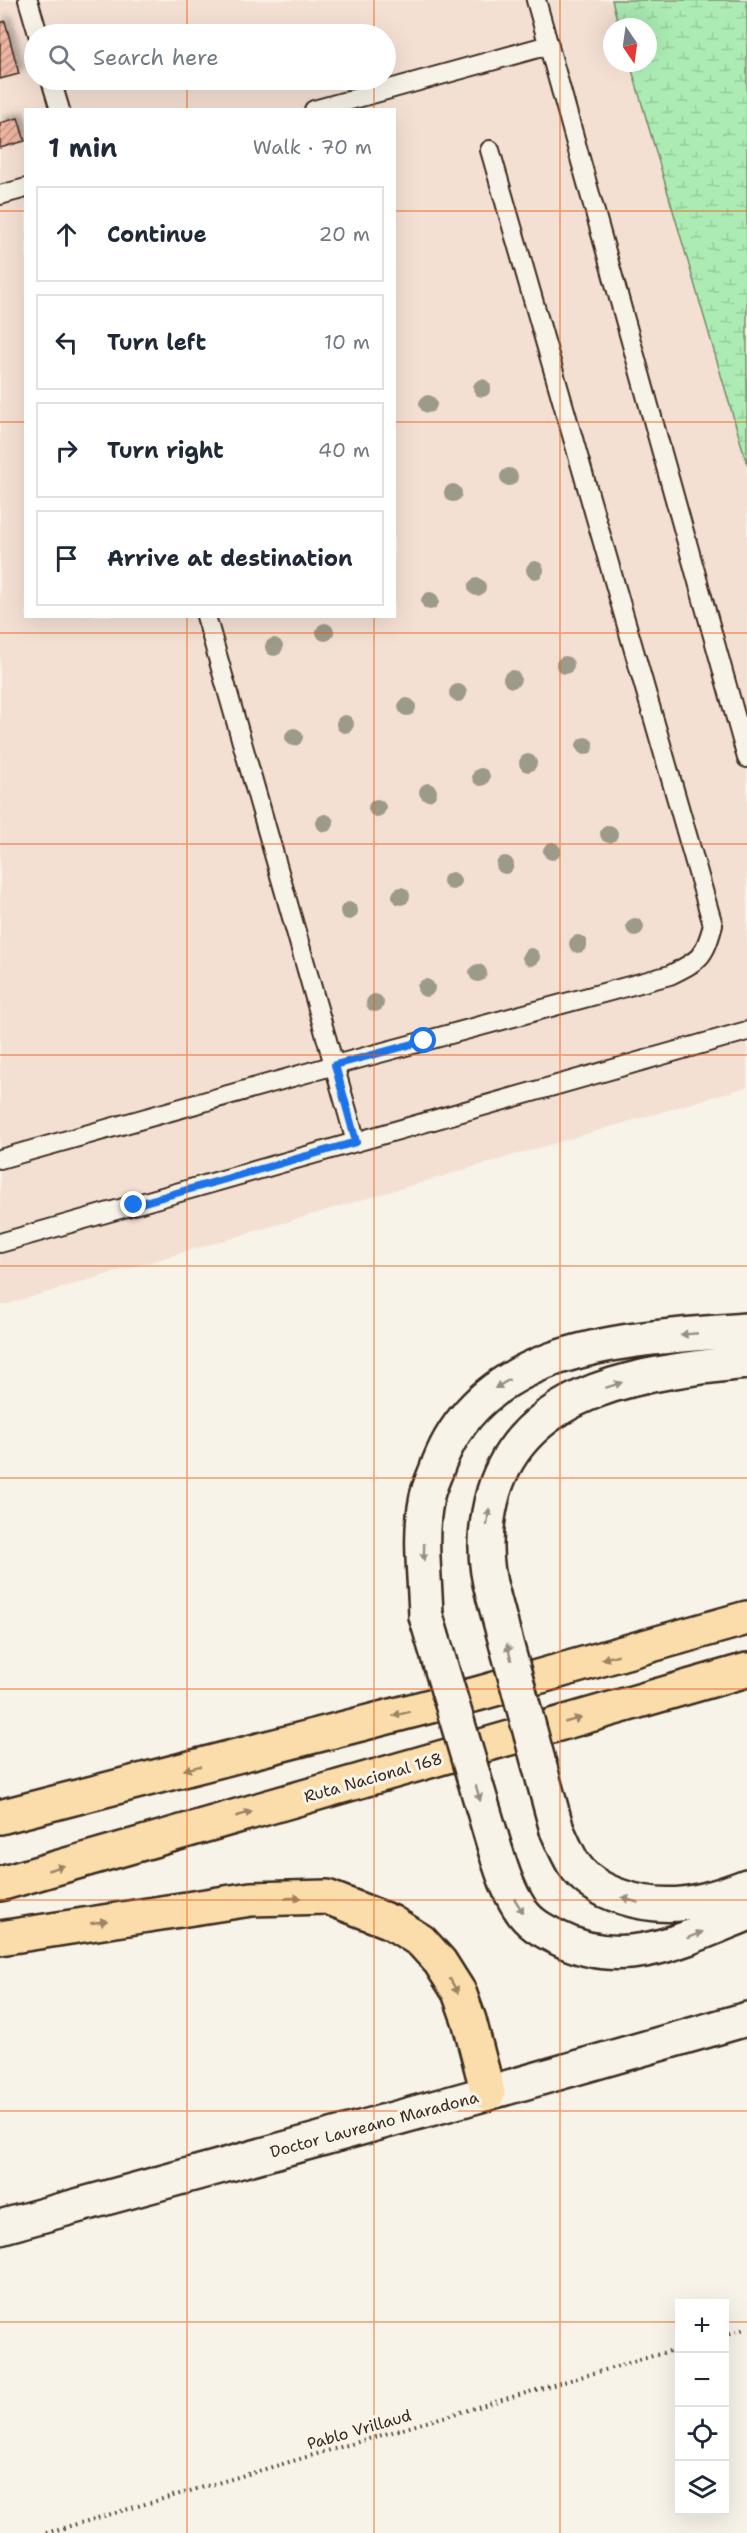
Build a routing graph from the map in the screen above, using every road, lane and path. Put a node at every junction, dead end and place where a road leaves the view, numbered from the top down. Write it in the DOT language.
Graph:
graph roads {
  1 [pos="28,0"];
  2 [pos="536,0"];
  3 [pos="35,24"];
  4 [pos="549,45"];
  5 [pos="396,87"];
  6 [pos="54,90"];
  7 [pos="386,90"];
  8 [pos="59,108"];
  9 [pos="321,108"];
  10 [pos="490,150"];
  11 [pos="24,189"];
  12 [pos="0,195"];
  13 [pos="207,618"];
  14 [pos="747,759"];
  15 [pos="747,1030"];
  16 [pos="335,1065"];
  17 [pos="356,1142"];
  18 [pos="0,1159"];
  19 [pos="0,1243"];
  20 [pos="747,1330"];
  21 [pos="747,1362"];
  22 [pos="747,1607"];
  23 [pos="747,1618"];
  24 [pos="666,1642"];
  25 [pos="747,1670"];
  26 [pos="747,1679"];
  27 [pos="681,1689"];
  28 [pos="0,1817"];
  29 [pos="0,1884"];
  30 [pos="747,1886"];
  31 [pos="747,1914"];
  32 [pos="0,1938"];
  33 [pos="747,2019"];
  34 [pos="488,2093"];
  35 [pos="0,2227"];
  36 [pos="747,2328"];
  37 [pos="729,2333"];
  38 [pos="675,2349"];
  39 [pos="46,2533"];
  1 -- 3 [label="lane"];
  2 -- 4 [label="lane"];
  4 -- 5 [label="lane"];
  4 -- 14 [label="lane"];
  6 -- 8 [label="lane"];
  7 -- 9 [label="lane"];
  10 -- 16 [label="lane"];
  11 -- 12 [label="lane"];
  13 -- 16 [label="lane"];
  15 -- 17 [label="lane"];
  16 -- 17 [label="lane"];
  16 -- 18 [label="lane"];
  17 -- 19 [label="lane"];
  20 -- 31 [label="main road, one-way, bridge"];
  30 -- 21 [label="main road, one-way, bridge"];
  22 -- 24 [label="highway"];
  23 -- 24 [label="highway"];
  24 -- 28 [label="highway, one-way"];
  25 -- 27 [label="highway, Ruta Nacional 168"];
  26 -- 27 [label="highway"];
  29 -- 27 [label="highway, Ruta Nacional 168, one-way"];
  32 -- 34 [label="highway, one-way"];
  33 -- 34 [label="main road, Doctor Laureano Maradona"];
  34 -- 35 [label="main road, Doctor Laureano Maradona"];
  36 -- 37 [label="path"];
  38 -- 39 [label="path, Pablo Vrillaud"];
}
